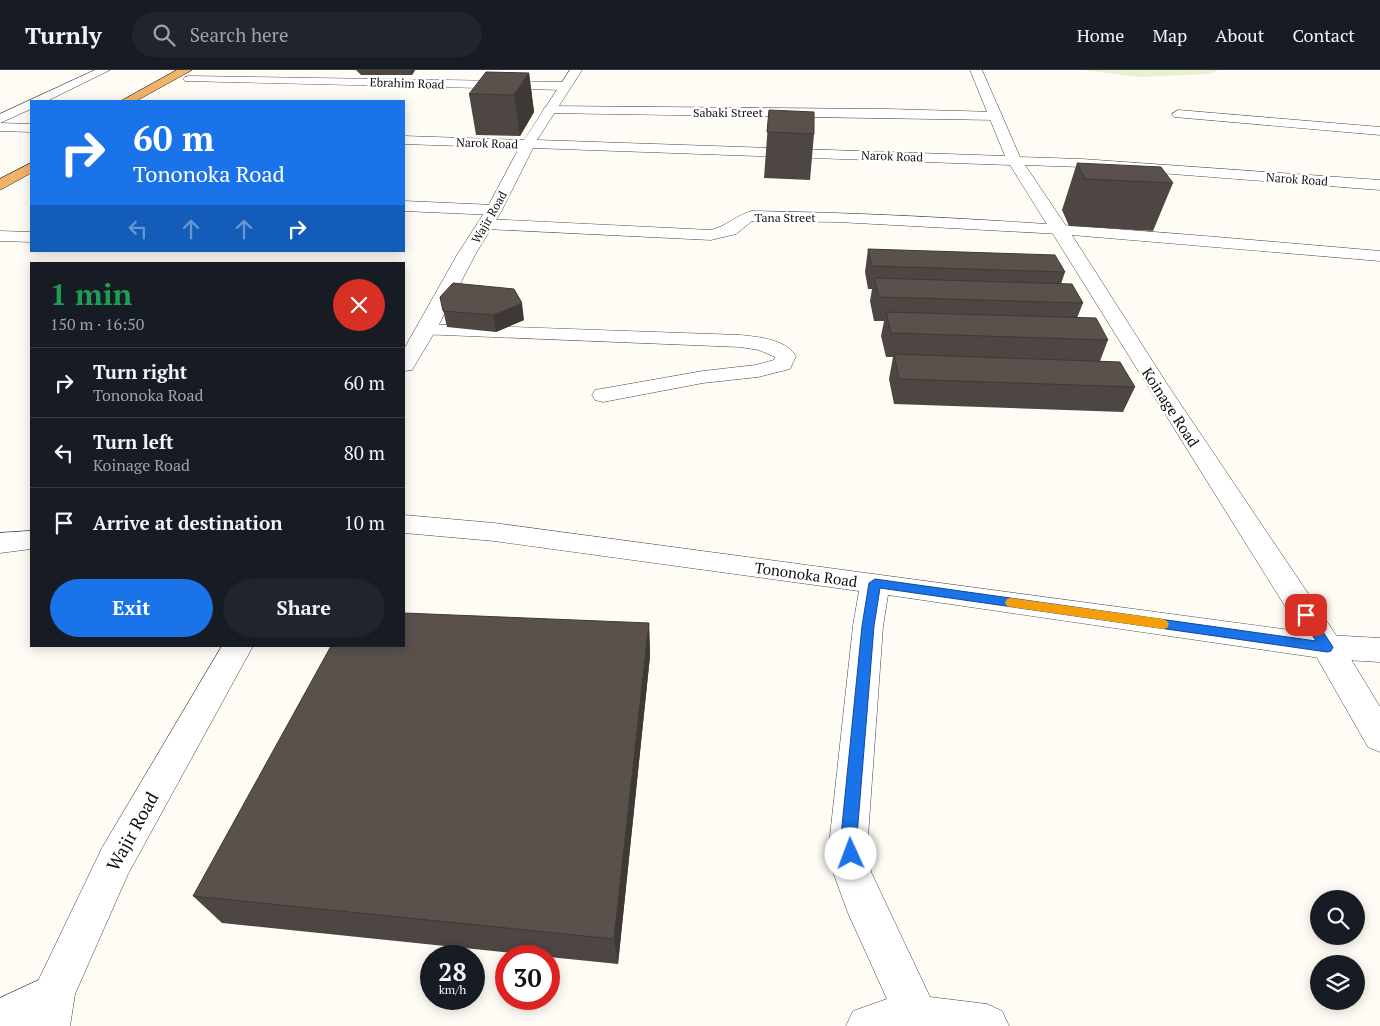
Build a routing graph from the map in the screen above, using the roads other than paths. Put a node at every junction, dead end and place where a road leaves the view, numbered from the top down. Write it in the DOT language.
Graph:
graph roads {
  1 [pos="104,70"];
  2 [pos="171,70"];
  3 [pos="205,70"];
  4 [pos="344,70"];
  5 [pos="576,70"];
  6 [pos="976,70"];
  7 [pos="187,73"];
  8 [pos="321,80"];
  9 [pos="566,86"];
  10 [pos="40,100"];
  11 [pos="129,100"];
  12 [pos="150,100"];
  13 [pos="30,104"];
  14 [pos="549,110"];
  15 [pos="1178,114"];
  16 [pos="997,116"];
  17 [pos="0,119"];
  18 [pos="0,127"];
  19 [pos="30,128"];
  20 [pos="1380,131"];
  21 [pos="405,140"];
  22 [pos="1380,140"];
  23 [pos="528,144"];
  24 [pos="30,154"];
  25 [pos="1014,160"];
  26 [pos="30,168"];
  27 [pos="0,169"];
  28 [pos="0,185"];
  29 [pos="1380,185"];
  30 [pos="405,206"];
  31 [pos="490,217"];
  32 [pos="1060,228"];
  33 [pos="0,236"];
  34 [pos="30,237"];
  35 [pos="1380,256"];
  36 [pos="426,330"];
  37 [pos="405,363"];
  38 [pos="603,395"];
  39 [pos="405,524"];
  40 [pos="30,540"];
  41 [pos="0,542"];
  42 [pos="875,583"];
  43 [pos="237,647"];
  44 [pos="1327,647"];
  45 [pos="1380,650"];
  46 [pos="1380,737"];
  47 [pos="51,1010"];
  48 [pos="917,1017"];
  49 [pos="0,1020"];
  50 [pos="868,1026"];
  51 [pos="988,1026"];
  1 -- 10 [label="street"];
  2 -- 7 [label="street, Ebrahim Road"];
  3 -- 7 [label="highway"];
  4 -- 8 [label="street"];
  5 -- 9 [label="street, Wajir Road"];
  6 -- 16 [label="street, Koinage Road"];
  7 -- 8 [label="street, Ebrahim Road"];
  7 -- 11 [label="highway"];
  7 -- 12 [label="highway"];
  8 -- 9 [label="street, Ebrahim Road"];
  9 -- 14 [label="street, Wajir Road"];
  13 -- 17 [label="street"];
  14 -- 16 [label="street, Sabaki Street"];
  14 -- 23 [label="street, Wajir Road"];
  15 -- 20 [label="street"];
  16 -- 25 [label="street, Koinage Road"];
  18 -- 19 [label="street"];
  20 -- 22 [label="street"];
  21 -- 23 [label="street, Narok Road"];
  23 -- 25 [label="street, Narok Road"];
  23 -- 31 [label="street, Wajir Road"];
  24 -- 27 [label="highway"];
  25 -- 29 [label="street, Narok Road"];
  25 -- 32 [label="street, Koinage Road"];
  26 -- 28 [label="highway"];
  30 -- 31 [label="street, Tana Street"];
  31 -- 32 [label="street, Tana Street"];
  31 -- 36 [label="street, Wajir Road"];
  32 -- 35 [label="street, Tana Street"];
  32 -- 44 [label="street, Koinage Road"];
  33 -- 34 [label="street"];
  36 -- 37 [label="street, Wajir Road"];
  36 -- 38 [label="street"];
  39 -- 42 [label="street, Tononoka Road"];
  40 -- 41 [label="street"];
  42 -- 44 [label="street, Tononoka Road"];
  42 -- 48 [label="street"];
  43 -- 47 [label="street, Wajir Road"];
  44 -- 45 [label="street, Tononoka Road"];
  44 -- 46 [label="street, Koinage Road"];
  47 -- 49 [label="street"];
  48 -- 50 [label="street"];
  48 -- 51 [label="street"];
}
